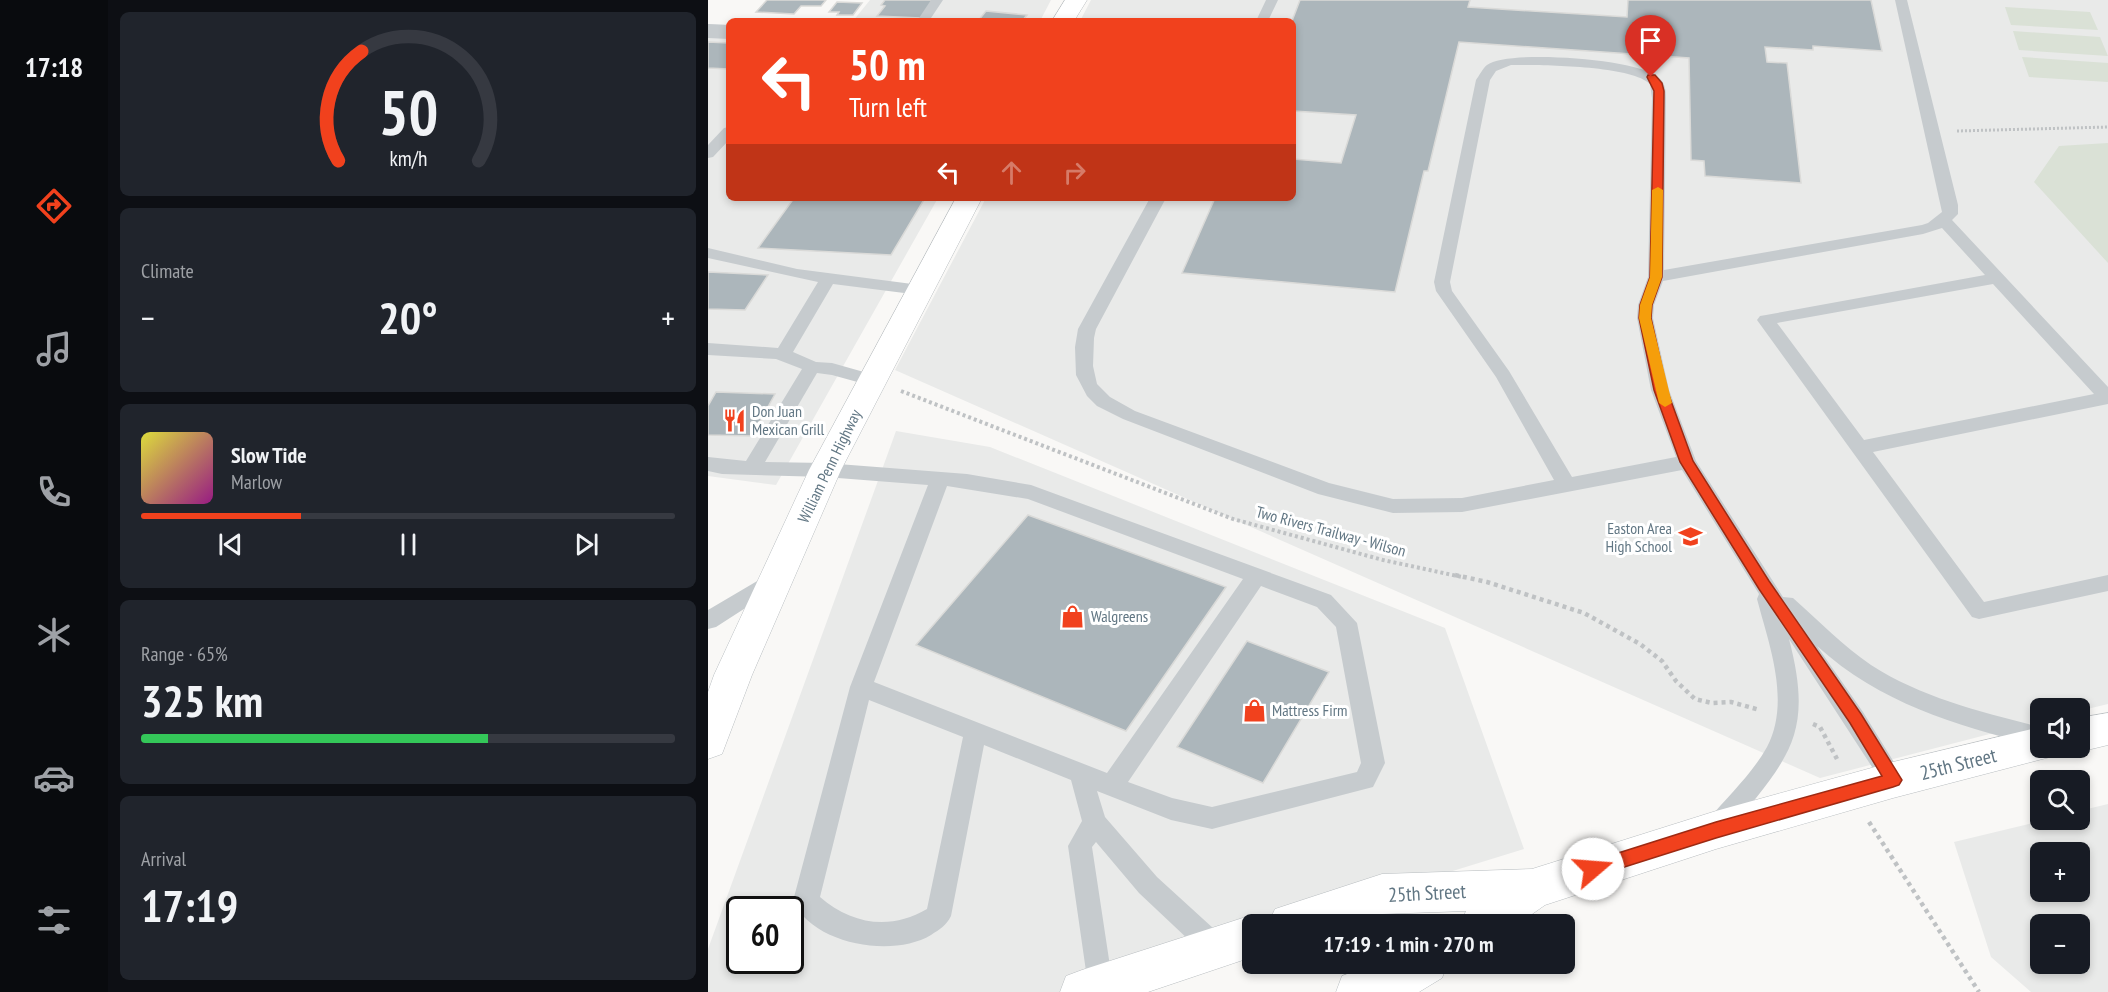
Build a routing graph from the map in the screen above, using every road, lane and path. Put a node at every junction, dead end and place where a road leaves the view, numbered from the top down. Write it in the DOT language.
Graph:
graph roads {
  1 [pos="938,0"];
  2 [pos="1076,0"];
  3 [pos="1272,0"];
  4 [pos="1901,0"];
  5 [pos="925,18"];
  6 [pos="1066,18"];
  7 [pos="1263,18"];
  8 [pos="708,31"];
  9 [pos="726,32"];
  10 [pos="2108,127"];
  11 [pos="1933,131"];
  12 [pos="726,134"];
  13 [pos="708,154"];
  14 [pos="967,201"];
  15 [pos="1156,201"];
  16 [pos="1944,221"];
  17 [pos="708,254"];
  18 [pos="1656,277"];
  19 [pos="1997,278"];
  20 [pos="828,279"];
  21 [pos="920,290"];
  22 [pos="708,350"];
  23 [pos="783,354"];
  24 [pos="812,367"];
  25 [pos="872,380"];
  26 [pos="2108,398"];
  27 [pos="1859,448"];
  28 [pos="1687,462"];
  29 [pos="708,464"];
  30 [pos="751,468"];
  31 [pos="825,470"];
  32 [pos="940,479"];
  33 [pos="1567,486"];
  34 [pos="1257,576"];
  35 [pos="774,579"];
  36 [pos="2108,583"];
  37 [pos="1764,585"];
  38 [pos="708,621"];
  39 [pos="861,687"];
  40 [pos="1769,712"];
  41 [pos="1808,723"];
  42 [pos="2108,729"];
  43 [pos="975,732"];
  44 [pos="2090,733"];
  45 [pos="2030,734"];
  46 [pos="708,742"];
  47 [pos="2030,746"];
  48 [pos="1836,757"];
  49 [pos="1082,774"];
  50 [pos="1893,780"];
  51 [pos="1112,786"];
  52 [pos="1094,822"];
  53 [pos="1716,830"];
  54 [pos="1880,844"];
  55 [pos="1532,889"];
  56 [pos="1321,914"];
  57 [pos="1496,914"];
  58 [pos="1234,942"];
  59 [pos="1410,974"];
  60 [pos="1091,989"];
  61 [pos="1362,991"];
  62 [pos="1979,992"];
  1 -- 5 [label="lane"];
  2 -- 6 [label="main road"];
  3 -- 7 [label="lane"];
  4 -- 11 [label="lane"];
  8 -- 9 [label="street"];
  10 -- 11 [label="path"];
  11 -- 16 [label="lane"];
  12 -- 13 [label="lane"];
  14 -- 21 [label="main road, William Penn Highway"];
  15 -- 33 [label="lane"];
  16 -- 18 [label="lane"];
  16 -- 19 [label="lane"];
  17 -- 20 [label="lane"];
  18 -- 28 [label="lane"];
  18 -- 33 [label="lane"];
  19 -- 26 [label="lane"];
  19 -- 27 [label="lane"];
  20 -- 21 [label="lane"];
  20 -- 23 [label="lane"];
  21 -- 25 [label="main road, William Penn Highway"];
  22 -- 23 [label="lane"];
  23 -- 24 [label="lane"];
  24 -- 25 [label="lane"];
  24 -- 30 [label="lane"];
  25 -- 31 [label="main road, William Penn Highway"];
  25 -- 40 [label="path, Two Rivers Trailway - Wilson"];
  26 -- 27 [label="lane"];
  27 -- 36 [label="lane"];
  28 -- 33 [label="lane"];
  28 -- 37 [label="lane"];
  29 -- 30 [label="lane"];
  30 -- 31 [label="lane"];
  31 -- 32 [label="lane"];
  31 -- 35 [label="main road, William Penn Highway"];
  32 -- 34 [label="lane"];
  32 -- 39 [label="lane"];
  34 -- 51 [label="lane"];
  34 -- 51 [label="lane"];
  35 -- 38 [label="lane"];
  35 -- 46 [label="main road, William Penn Highway"];
  37 -- 45 [label="lane"];
  37 -- 50 [label="lane"];
  37 -- 53 [label="lane"];
  39 -- 43 [label="lane"];
  39 -- 43 [label="lane"];
  41 -- 48 [label="path"];
  42 -- 44 [label="main road"];
  43 -- 49 [label="lane"];
  47 -- 50 [label="main road, 25th Street"];
  49 -- 51 [label="lane"];
  49 -- 52 [label="lane"];
  50 -- 53 [label="main road, 25th Street"];
  52 -- 58 [label="lane"];
  52 -- 60 [label="lane"];
  53 -- 55 [label="main road, 25th Street"];
  54 -- 62 [label="path"];
  55 -- 56 [label="main road, 25th Street"];
  55 -- 57 [label="main road, 25th Street"];
  58 -- 60 [label="main road"];
  59 -- 61 [label="main road"];
}
